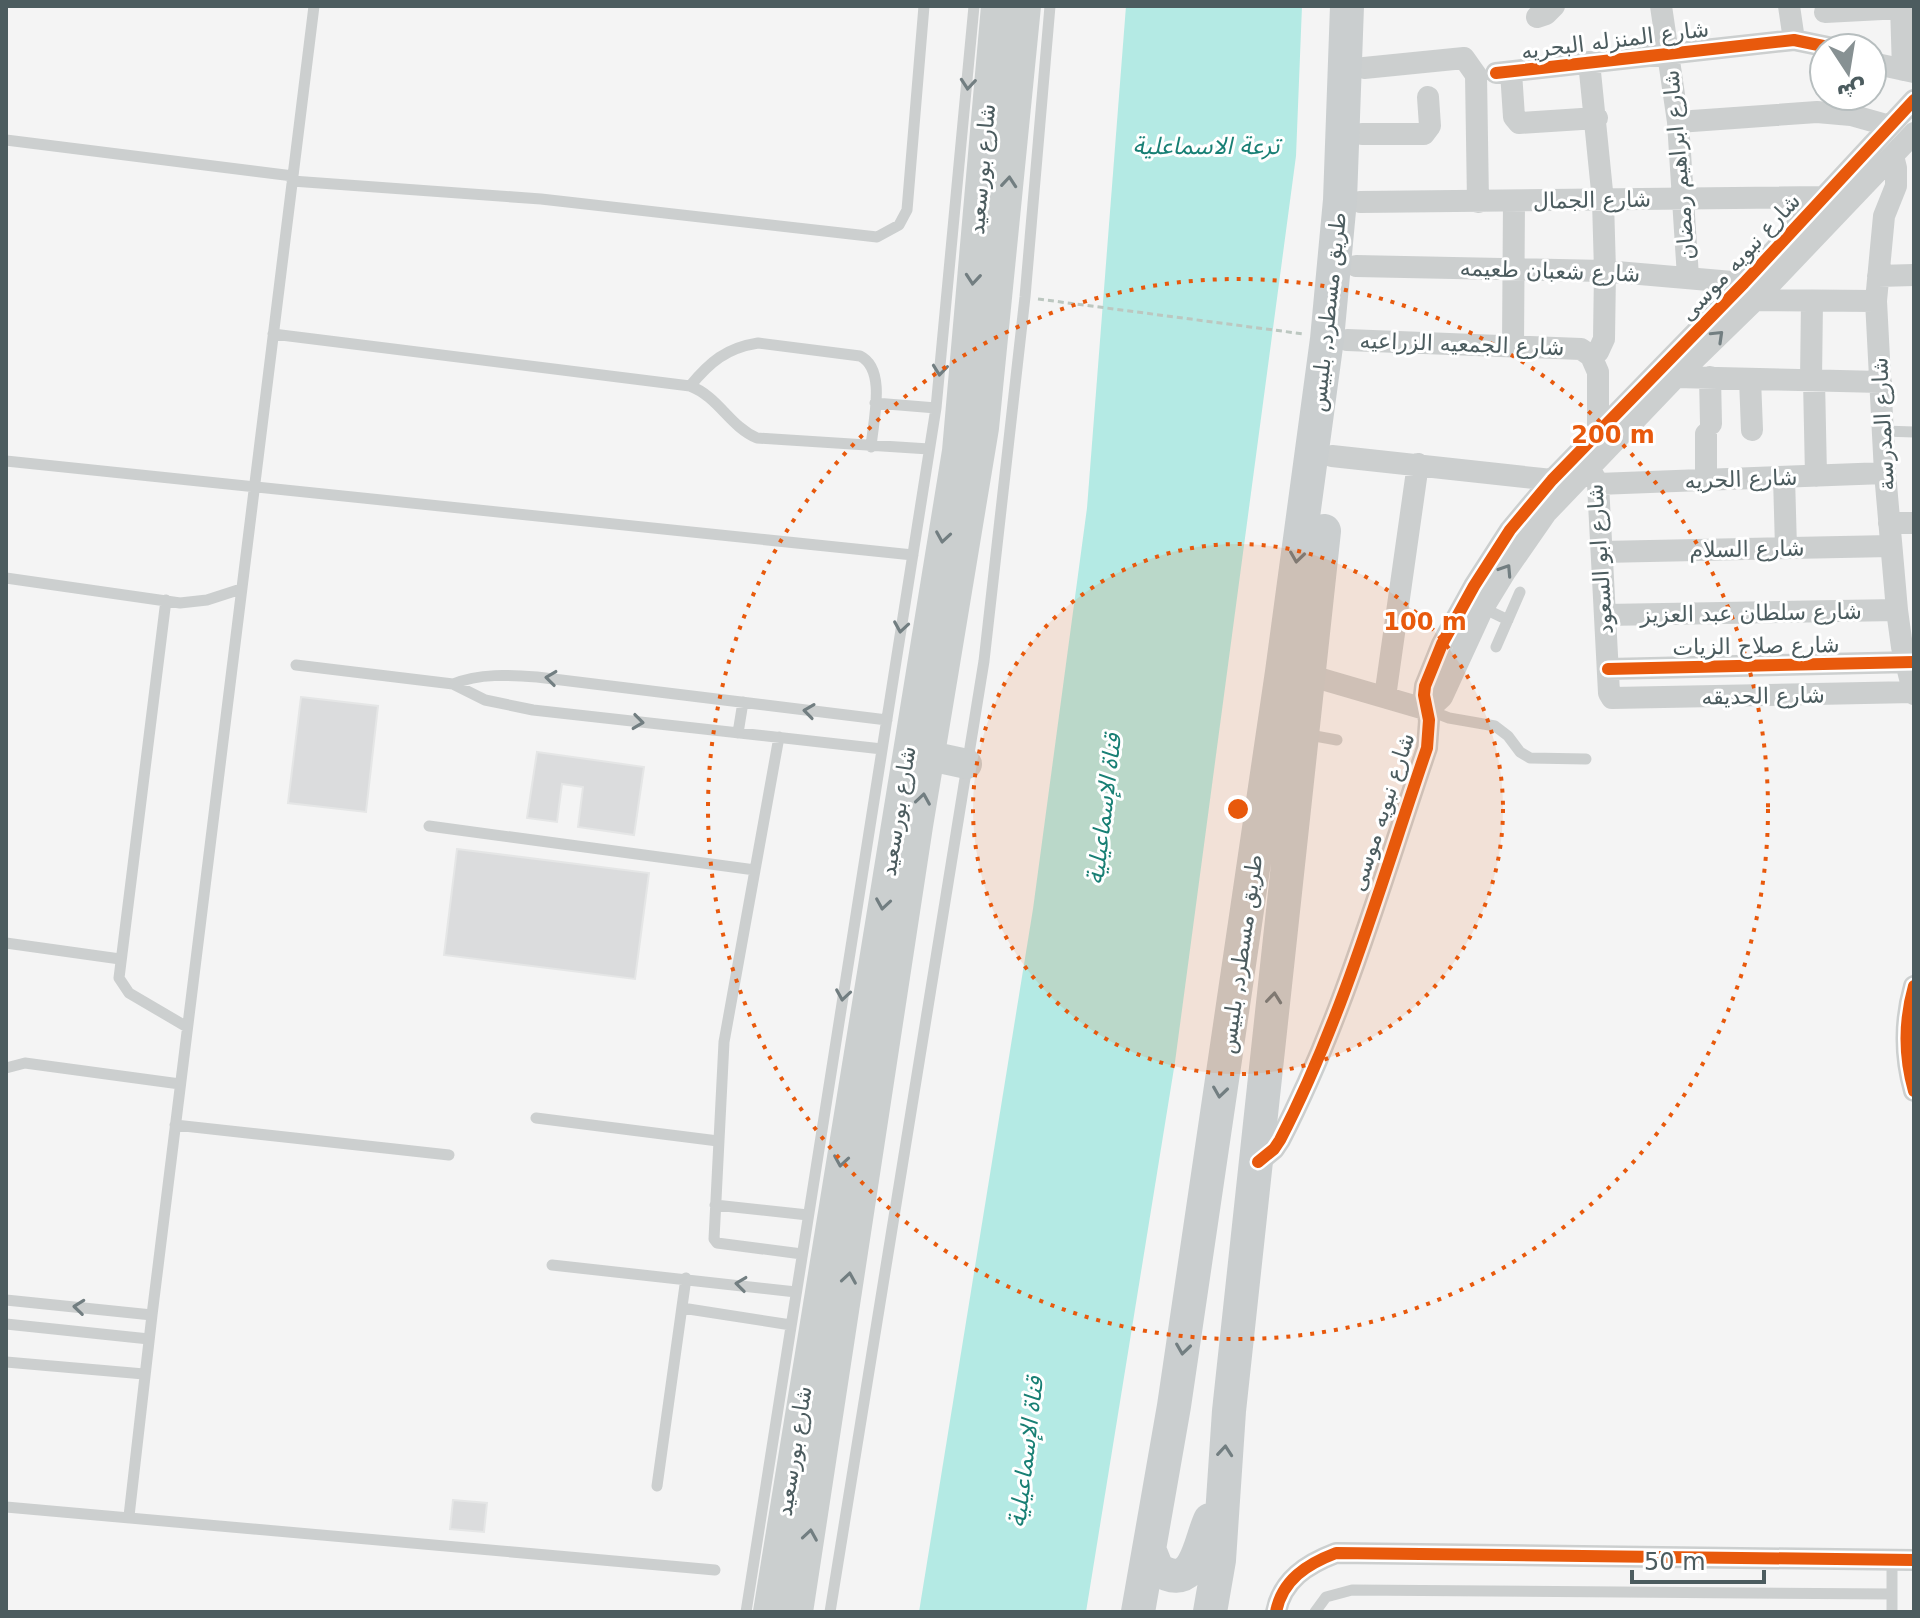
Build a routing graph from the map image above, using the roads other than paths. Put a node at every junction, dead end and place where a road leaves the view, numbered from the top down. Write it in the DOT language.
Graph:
graph roads {
  1 [pos="314,6"];
  2 [pos="924,6"];
  3 [pos="974,6"];
  4 [pos="996,6"];
  5 [pos="1026,6"];
  6 [pos="1050,6"];
  7 [pos="1347,6"];
  8 [pos="1365,6"];
  9 [pos="1661,6"];
  10 [pos="1789,6"];
  11 [pos="1901,7"];
  12 [pos="1825,9"];
  13 [pos="1828,32"];
  14 [pos="1794,40"];
  15 [pos="1808,43"];
  16 [pos="1669,53"];
  17 [pos="1589,62"];
  18 [pos="1888,67"];
  19 [pos="1364,68"];
  20 [pos="1908,71"];
  21 [pos="1428,97"];
  22 [pos="1914,100"];
  23 [pos="1597,118"];
  24 [pos="1678,122"];
  25 [pos="1890,126"];
  26 [pos="1914,133"];
  27 [pos="1362,134"];
  28 [pos="6,140"];
  29 [pos="1893,156"];
  30 [pos="293,178"];
  31 [pos="1824,197"];
  32 [pos="1685,199"];
  33 [pos="1514,201"];
  34 [pos="1603,201"];
  35 [pos="1360,202"];
  36 [pos="1478,202"];
  37 [pos="1356,266"];
  38 [pos="1513,268"];
  39 [pos="1605,271"];
  40 [pos="1914,275"];
  41 [pos="1878,276"];
  42 [pos="1688,277"];
  43 [pos="1750,292"];
  44 [pos="1812,301"];
  45 [pos="1876,301"];
  46 [pos="273,334"];
  47 [pos="1347,340"];
  48 [pos="1513,346"];
  49 [pos="1591,356"];
  50 [pos="1676,377"];
  51 [pos="1710,377"];
  52 [pos="1750,379"];
  53 [pos="1812,380"];
  54 [pos="1881,382"];
  55 [pos="690,386"];
  56 [pos="875,403"];
  57 [pos="936,408"];
  58 [pos="1752,430"];
  59 [pos="1883,431"];
  60 [pos="1914,432"];
  61 [pos="1598,433"];
  62 [pos="871,447"];
  63 [pos="929,449"];
  64 [pos="1332,456"];
  65 [pos="6,461"];
  66 [pos="1418,464"];
  67 [pos="1885,473"];
  68 [pos="1594,476"];
  69 [pos="1816,476"];
  70 [pos="1784,477"];
  71 [pos="1552,480"];
  72 [pos="1706,480"];
  73 [pos="253,487"];
  74 [pos="1889,523"];
  75 [pos="1914,523"];
  76 [pos="1891,546"];
  77 [pos="1786,548"];
  78 [pos="1602,552"];
  79 [pos="913,555"];
  80 [pos="6,578"];
  81 [pos="241,589"];
  82 [pos="1520,592"];
  83 [pos="1902,597"];
  84 [pos="166,600"];
  85 [pos="1483,608"];
  86 [pos="1605,615"];
  87 [pos="1508,620"];
  88 [pos="1496,647"];
  89 [pos="1910,662"];
  90 [pos="296,665"];
  91 [pos="1608,669"];
  92 [pos="1308,675"];
  93 [pos="453,684"];
  94 [pos="1914,693"];
  95 [pos="1385,697"];
  96 [pos="1612,698"];
  97 [pos="743,702"];
  98 [pos="1428,710"];
  99 [pos="887,720"];
  100 [pos="738,733"];
  101 [pos="1300,734"];
  102 [pos="779,737"];
  103 [pos="1337,740"];
  104 [pos="882,749"];
  105 [pos="930,756"];
  106 [pos="1586,759"];
  107 [pos="967,764"];
  108 [pos="429,826"];
  109 [pos="755,870"];
  110 [pos="6,943"];
  111 [pos="120,959"];
  112 [pos="1914,988"];
  113 [pos="187,1027"];
  114 [pos="1910,1044"];
  115 [pos="6,1068"];
  116 [pos="180,1084"];
  117 [pos="1914,1091"];
  118 [pos="536,1118"];
  119 [pos="175,1125"];
  120 [pos="718,1141"];
  121 [pos="449,1155"];
  122 [pos="1258,1162"];
  123 [pos="715,1205"];
  124 [pos="808,1215"];
  125 [pos="802,1254"];
  126 [pos="552,1265"];
  127 [pos="686,1278"];
  128 [pos="796,1292"];
  129 [pos="6,1300"];
  130 [pos="682,1308"];
  131 [pos="152,1315"];
  132 [pos="6,1324"];
  133 [pos="791,1325"];
  134 [pos="149,1339"];
  135 [pos="6,1362"];
  136 [pos="144,1374"];
  137 [pos="657,1486"];
  138 [pos="1221,1497"];
  139 [pos="6,1507"];
  140 [pos="129,1516"];
  141 [pos="1149,1549"];
  142 [pos="1903,1560"];
  143 [pos="715,1570"];
  144 [pos="1892,1594"];
  145 [pos="746,1612"];
  146 [pos="768,1612"];
  147 [pos="798,1612"];
  148 [pos="830,1612"];
  149 [pos="1138,1612"];
  150 [pos="1210,1612"];
  151 [pos="1276,1612"];
  152 [pos="1315,1612"];
  153 [pos="1892,1612"];
  1 -- 30 [label="lane"];
  2 -- 30 [label="lane"];
  3 -- 57 [label="lane, one-way"];
  4 -- 146 [label="main road, شارع بورسعيد, one-way"];
  105 -- 5 [label="main road, شارع بورسعيد, one-way"];
  6 -- 107 [label="lane"];
  7 -- 141 [label="main road, طريق مسطرد, بلبيس, one-way"];
  8 -- 19 [label="main road, طريق مسطرد, بلبيس"];
  9 -- 16 [label="street, شارع ابراهيم رمضان"];
  10 -- 14 [label="street"];
  11 -- 12 [label="street"];
  11 -- 20 [label="street"];
  12 -- 13 [label="street"];
  14 -- 15 [label="street, شارع المنزله البحريه"];
  14 -- 16 [label="street, شارع المنزله البحريه"];
  16 -- 17 [label="street, شارع المنزله البحريه"];
  16 -- 24 [label="street, شارع ابراهيم رمضان"];
  17 -- 23 [label="street"];
  17 -- 23 [label="street, شارع المنزله البحريه"];
  18 -- 20 [label="street"];
  19 -- 27 [label="main road, طريق مسطرد, بلبيس"];
  19 -- 36 [label="street"];
  21 -- 27 [label="street"];
  22 -- 25 [label="street, شارع نبويه موسى"];
  23 -- 34 [label="street"];
  24 -- 25 [label="street"];
  24 -- 32 [label="street, شارع ابراهيم رمضان"];
  25 -- 31 [label="street, شارع نبويه موسى"];
  26 -- 29 [label="street, شارع نبويه موسى"];
  27 -- 35 [label="main road, طريق مسطرد, بلبيس"];
  28 -- 30 [label="lane"];
  29 -- 41 [label="street, شارع المدرسة"];
  29 -- 43 [label="street, شارع نبويه موسى"];
  30 -- 46 [label="lane"];
  31 -- 32 [label="street, شارع الجمال"];
  31 -- 43 [label="street, شارع نبويه موسى"];
  32 -- 34 [label="street, شارع الجمال"];
  32 -- 42 [label="street, شارع ابراهيم رمضان"];
  33 -- 34 [label="street, شارع الجمال"];
  33 -- 36 [label="street, شارع الجمال"];
  33 -- 38 [label="street"];
  34 -- 39 [label="street"];
  35 -- 36 [label="street, شارع الجمال"];
  35 -- 37 [label="main road, طريق مسطرد, بلبيس"];
  37 -- 38 [label="street, شارع شعبان طعيمه"];
  37 -- 47 [label="main road, طريق مسطرد, بلبيس"];
  38 -- 39 [label="street, شارع شعبان طعيمه"];
  38 -- 48 [label="street"];
  39 -- 42 [label="street, شارع شعبان طعيمه"];
  39 -- 49 [label="street"];
  40 -- 41 [label="street"];
  41 -- 45 [label="street, شارع المدرسة"];
  42 -- 43 [label="street, شارع شعبان طعيمه"];
  43 -- 44 [label="street, شارع شعبان طعيمه"];
  50 -- 43 [label="street, شارع نبويه موسى, one-way"];
  43 -- 61 [label="street, شارع نبويه موسى"];
  44 -- 45 [label="street, شارع شعبان طعيمه"];
  44 -- 53 [label="street"];
  45 -- 54 [label="street, شارع المدرسة"];
  46 -- 55 [label="lane"];
  46 -- 73 [label="lane"];
  47 -- 48 [label="street, شارع الجمعيه الزراعيه"];
  47 -- 64 [label="main road, طريق مسطرد, بلبيس"];
  48 -- 49 [label="street, شارع الجمعيه الزراعيه"];
  49 -- 61 [label="street, شارع الجمعيه الزراعيه"];
  50 -- 51 [label="street"];
  50 -- 68 [label="street, شارع نبويه موسى"];
  51 -- 52 [label="street"];
  51 -- 72 [label="street"];
  52 -- 53 [label="street"];
  52 -- 58 [label="street"];
  53 -- 54 [label="street"];
  53 -- 69 [label="street"];
  54 -- 59 [label="street, شارع المدرسة"];
  55 -- 56 [label="lane"];
  55 -- 62 [label="lane"];
  56 -- 57 [label="lane"];
  56 -- 62 [label="lane"];
  57 -- 63 [label="lane"];
  59 -- 60 [label="lane"];
  59 -- 67 [label="street, شارع المدرسة"];
  61 -- 71 [label="street, شارع نبويه موسى"];
  62 -- 63 [label="lane"];
  63 -- 79 [label="lane"];
  64 -- 66 [label="street"];
  64 -- 92 [label="main road, طريق مسطرد, بلبيس"];
  65 -- 73 [label="lane"];
  66 -- 71 [label="street"];
  66 -- 95 [label="street"];
  67 -- 69 [label="street, شارع الحريه"];
  67 -- 74 [label="street, شارع المدرسة"];
  68 -- 72 [label="street, شارع الحريه"];
  68 -- 78 [label="street, شارع ابو السعود"];
  85 -- 68 [label="street, شارع نبويه موسى, one-way"];
  69 -- 70 [label="street, شارع الحريه"];
  70 -- 72 [label="street, شارع الحريه"];
  70 -- 77 [label="street"];
  71 -- 98 [label="street, شارع نبويه موسى"];
  73 -- 79 [label="lane"];
  73 -- 81 [label="lane"];
  74 -- 75 [label="street"];
  74 -- 76 [label="street, شارع المدرسة"];
  76 -- 77 [label="street, شارع السلام"];
  76 -- 83 [label="street, شارع المدرسة"];
  77 -- 78 [label="street, شارع السلام"];
  78 -- 86 [label="street, شارع ابو السعود"];
  79 -- 99 [label="lane, one-way"];
  80 -- 84 [label="lane"];
  81 -- 84 [label="lane"];
  81 -- 113 [label="lane"];
  82 -- 87 [label="lane"];
  83 -- 86 [label="street, شارع سلطان عبد العزيز"];
  83 -- 89 [label="street, شارع المدرسة"];
  84 -- 111 [label="lane"];
  85 -- 87 [label="lane"];
  85 -- 98 [label="street, شارع نبويه موسى"];
  86 -- 91 [label="street, شارع ابو السعود"];
  87 -- 88 [label="lane"];
  89 -- 91 [label="street, شارع صلاح الزيات"];
  89 -- 94 [label="street, شارع المدرسة"];
  90 -- 93 [label="lane"];
  91 -- 96 [label="street, شارع ابو السعود"];
  92 -- 95 [label="street"];
  92 -- 101 [label="main road, طريق مسطرد, بلبيس"];
  97 -- 93 [label="lane, one-way"];
  93 -- 100 [label="lane, one-way"];
  94 -- 96 [label="street, شارع الحديقه"];
  95 -- 98 [label="street"];
  99 -- 97 [label="lane, one-way"];
  97 -- 100 [label="lane"];
  98 -- 106 [label="lane"];
  98 -- 122 [label="street, شارع نبويه موسى"];
  99 -- 104 [label="lane"];
  100 -- 102 [label="lane"];
  101 -- 103 [label="lane"];
  122 -- 101 [label="main road, طريق مسطرد, بلبيس, one-way"];
  102 -- 104 [label="lane"];
  102 -- 109 [label="lane"];
  104 -- 124 [label="lane, one-way"];
  105 -- 107 [label="main road"];
  147 -- 105 [label="main road, شارع بورسعيد, one-way"];
  107 -- 148 [label="lane"];
  108 -- 109 [label="lane"];
  109 -- 120 [label="lane"];
  110 -- 111 [label="lane"];
  111 -- 113 [label="lane"];
  112 -- 114 [label="street"];
  113 -- 116 [label="lane"];
  114 -- 117 [label="street"];
  115 -- 116 [label="lane"];
  116 -- 119 [label="lane"];
  118 -- 120 [label="lane"];
  119 -- 121 [label="lane"];
  119 -- 131 [label="lane"];
  120 -- 123 [label="lane"];
  138 -- 122 [label="main road, طريق مسطرد, بلبيس, one-way"];
  123 -- 124 [label="lane"];
  123 -- 125 [label="lane"];
  124 -- 125 [label="lane"];
  125 -- 128 [label="lane"];
  126 -- 127 [label="lane"];
  128 -- 127 [label="lane, one-way"];
  127 -- 130 [label="lane"];
  128 -- 133 [label="lane"];
  131 -- 129 [label="lane, one-way"];
  130 -- 133 [label="lane"];
  130 -- 137 [label="lane"];
  131 -- 134 [label="lane"];
  132 -- 134 [label="lane"];
  133 -- 145 [label="lane"];
  134 -- 136 [label="lane"];
  135 -- 136 [label="lane"];
  136 -- 140 [label="lane"];
  138 -- 141 [label="main road"];
  138 -- 150 [label="main road, طريق مسطرد, بلبيس"];
  139 -- 140 [label="lane"];
  140 -- 143 [label="lane"];
  141 -- 149 [label="main road, طريق مسطرد, بلبيس"];
  142 -- 144 [label="lane"];
  142 -- 151 [label="street"];
  144 -- 152 [label="lane"];
  144 -- 153 [label="lane"];
}
